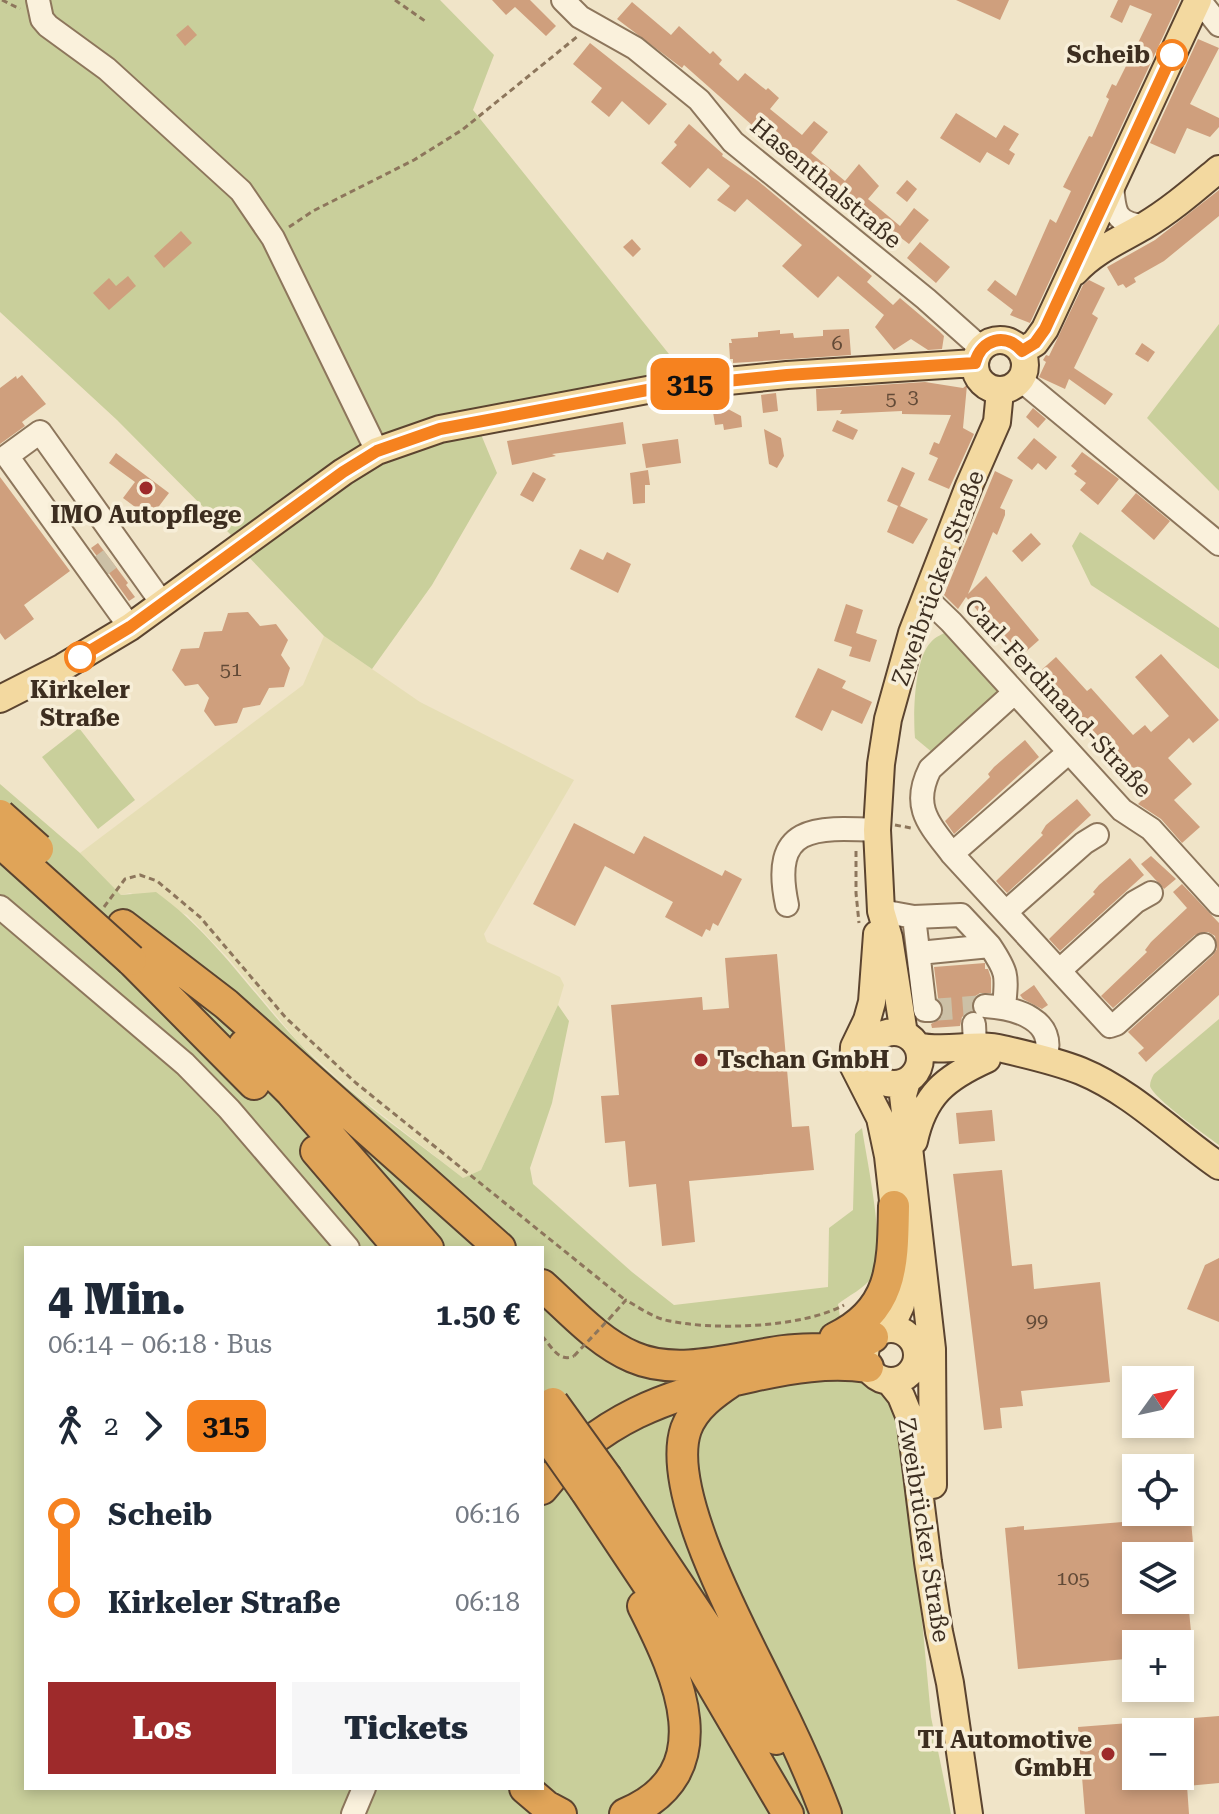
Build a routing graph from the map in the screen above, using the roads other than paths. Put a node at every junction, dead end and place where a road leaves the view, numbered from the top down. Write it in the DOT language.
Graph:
graph roads {
  1 [pos="38,0"];
  2 [pos="563,0"];
  3 [pos="1199,0"];
  4 [pos="1219,25"];
  5 [pos="1219,169"];
  6 [pos="1112,184"];
  7 [pos="1145,226"];
  8 [pos="1065,283"];
  9 [pos="1022,351"];
  10 [pos="978,355"];
  11 [pos="1011,385"];
  12 [pos="377,451"];
  13 [pos="1219,544"];
  14 [pos="106,562"];
  15 [pos="925,597"];
  16 [pos="162,603"];
  17 [pos="130,627"];
  18 [pos="1014,693"];
  19 [pos="0,699"];
  20 [pos="1069,752"];
  21 [pos="0,815"];
  22 [pos="870,827"];
  23 [pos="1097,835"];
  24 [pos="0,842"];
  25 [pos="952,854"];
  26 [pos="1151,893"];
  27 [pos="1219,904"];
  28 [pos="787,905"];
  29 [pos="0,907"];
  30 [pos="1006,912"];
  31 [pos="914,917"];
  32 [pos="111,920"];
  33 [pos="873,926"];
  34 [pos="1204,945"];
  35 [pos="990,946"];
  36 [pos="919,953"];
  37 [pos="1060,970"];
  38 [pos="930,1010"];
  39 [pos="985,1028"];
  40 [pos="906,1053"];
  41 [pos="1034,1057"];
  42 [pos="880,1080"];
  43 [pos="888,1156"];
  44 [pos="1219,1166"];
  45 [pos="912,1172"];
  46 [pos="894,1206"];
  47 [pos="917,1228"];
  48 [pos="346,1246"];
  49 [pos="397,1246"];
  50 [pos="426,1246"];
  51 [pos="498,1246"];
  52 [pos="544,1287"];
  53 [pos="881,1333"];
  54 [pos="815,1347"];
  55 [pos="914,1358"];
  56 [pos="878,1374"];
  57 [pos="732,1381"];
  58 [pos="546,1407"];
  59 [pos="596,1484"];
  60 [pos="933,1485"];
  61 [pos="544,1486"];
  62 [pos="605,1520"];
  63 [pos="950,1683"];
  64 [pos="363,1790"];
  65 [pos="527,1790"];
  66 [pos="353,1814"];
  67 [pos="561,1814"];
  68 [pos="625,1814"];
  69 [pos="788,1814"];
  70 [pos="818,1814"];
  71 [pos="826,1814"];
  72 [pos="969,1814"];
  1 -- 12 [label="street"];
  2 -- 10 [label="street, Hasenthalstraße"];
  3 -- 4 [label="street"];
  3 -- 6 [label="main road"];
  5 -- 7 [label="main road"];
  6 -- 7 [label="street"];
  6 -- 8 [label="main road"];
  7 -- 8 [label="main road"];
  8 -- 9 [label="main road"];
  9 -- 10 [label="main road"];
  9 -- 11 [label="main road"];
  10 -- 11 [label="main road"];
  10 -- 12 [label="main road"];
  11 -- 13 [label="street"];
  11 -- 15 [label="main road, Zweibrücker Straße"];
  12 -- 16 [label="main road"];
  14 -- 14 [label="street"];
  14 -- 16 [label="street"];
  14 -- 17 [label="street"];
  15 -- 18 [label="street, Carl-Ferdinand-Straße"];
  15 -- 22 [label="main road, Zweibrücker Straße"];
  16 -- 17 [label="main road"];
  17 -- 19 [label="main road"];
  18 -- 20 [label="street, Carl-Ferdinand-Straße"];
  18 -- 25 [label="street"];
  20 -- 25 [label="street"];
  20 -- 27 [label="street, Carl-Ferdinand-Straße"];
  21 -- 32 [label="highway, bridge"];
  22 -- 28 [label="street"];
  22 -- 33 [label="main road, Zweibrücker Straße"];
  23 -- 30 [label="street"];
  24 -- 49 [label="highway, bridge"];
  25 -- 30 [label="street"];
  26 -- 37 [label="street"];
  29 -- 48 [label="street"];
  30 -- 37 [label="street"];
  31 -- 33 [label="street"];
  31 -- 35 [label="street"];
  31 -- 36 [label="street"];
  32 -- 50 [label="highway"];
  32 -- 51 [label="highway"];
  33 -- 40 [label="main road, Zweibrücker Straße"];
  33 -- 43 [label="main road, Zweibrücker Straße"];
  34 -- 37 [label="street"];
  35 -- 36 [label="street"];
  35 -- 39 [label="street"];
  36 -- 38 [label="street"];
  39 -- 40 [label="main road"];
  39 -- 41 [label="main road"];
  39 -- 41 [label="street"];
  39 -- 45 [label="main road"];
  40 -- 42 [label="main road"];
  40 -- 42 [label="main road, Zweibrücker Straße"];
  40 -- 45 [label="main road, Zweibrücker Straße"];
  41 -- 44 [label="main road"];
  42 -- 43 [label="main road, Zweibrücker Straße"];
  43 -- 46 [label="main road, Zweibrücker Straße"];
  45 -- 47 [label="main road, Zweibrücker Straße"];
  46 -- 53 [label="main road, Zweibrücker Straße"];
  46 -- 54 [label="highway"];
  47 -- 55 [label="main road, Zweibrücker Straße"];
  47 -- 60 [label="main road, Zweibrücker Straße"];
  52 -- 54 [label="highway"];
  53 -- 54 [label="highway"];
  53 -- 55 [label="main road"];
  53 -- 56 [label="main road"];
  55 -- 56 [label="main road"];
  55 -- 60 [label="main road, Zweibrücker Straße"];
  56 -- 57 [label="highway"];
  56 -- 63 [label="main road, Zweibrücker Straße"];
  57 -- 61 [label="highway"];
  57 -- 71 [label="highway"];
  58 -- 59 [label="highway, bridge"];
  59 -- 62 [label="highway"];
  59 -- 70 [label="highway"];
  60 -- 63 [label="main road, Zweibrücker Straße"];
  62 -- 68 [label="highway"];
  62 -- 69 [label="highway"];
  63 -- 72 [label="main road, Zweibrücker Straße"];
  64 -- 66 [label="street"];
  65 -- 67 [label="highway"];
}
